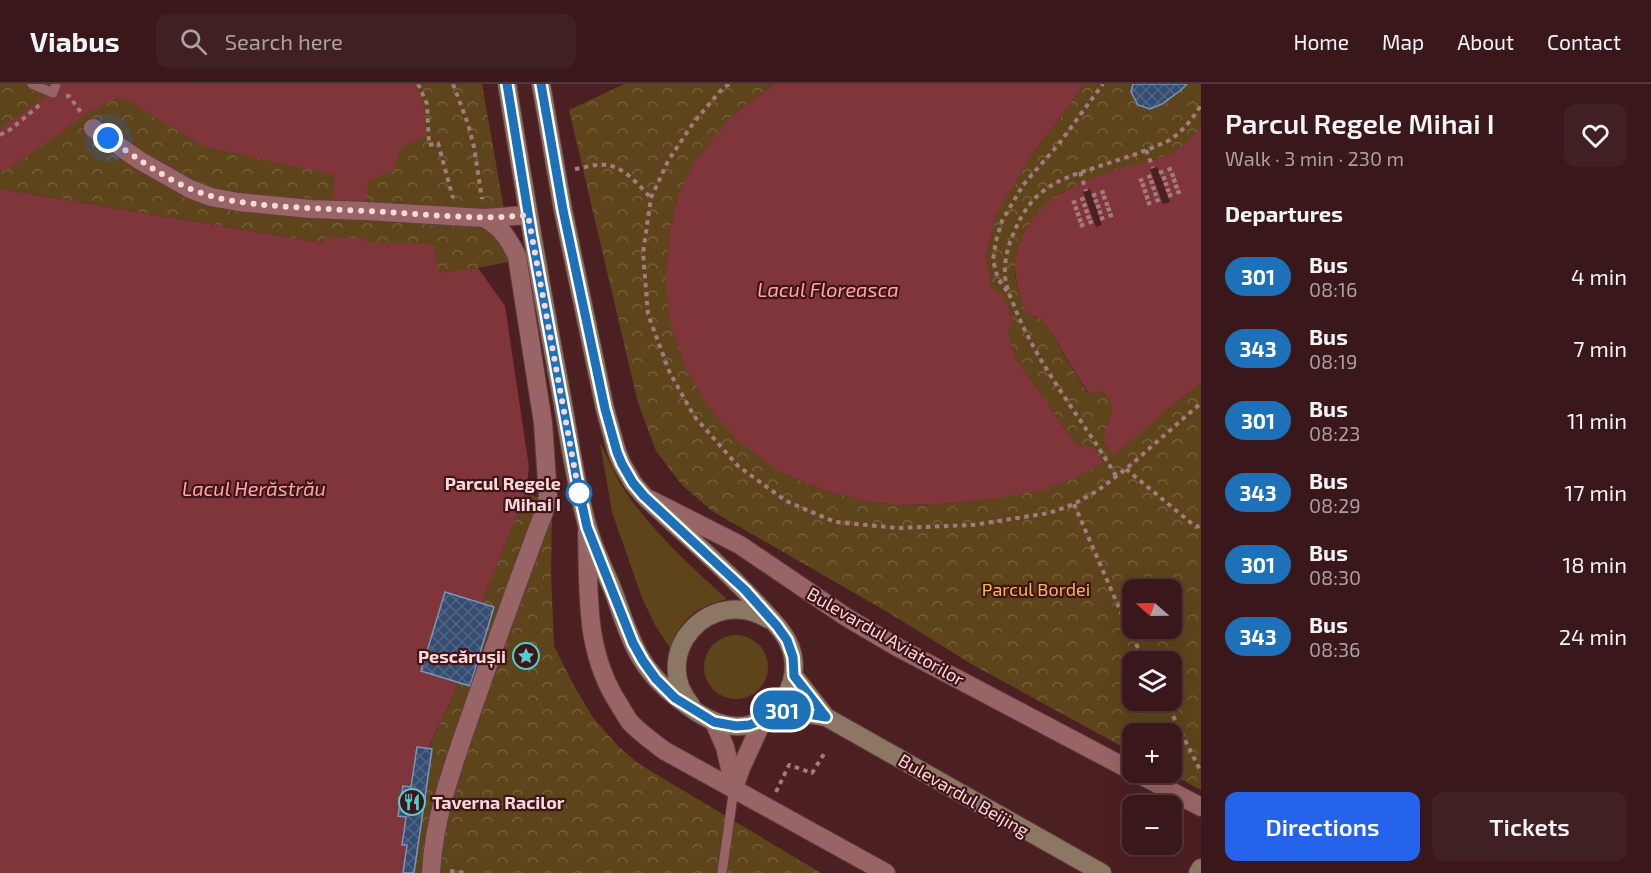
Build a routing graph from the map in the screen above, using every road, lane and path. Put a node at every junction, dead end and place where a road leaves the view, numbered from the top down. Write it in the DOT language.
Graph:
graph roads {
  1 [pos="32,84"];
  2 [pos="418,84"];
  3 [pos="453,84"];
  4 [pos="507,84"];
  5 [pos="541,84"];
  6 [pos="729,84"];
  7 [pos="1103,84"];
  8 [pos="55,88"];
  9 [pos="69,96"];
  10 [pos="1201,105"];
  11 [pos="1199,112"];
  12 [pos="93,128"];
  13 [pos="0,135"];
  14 [pos="1146,150"];
  15 [pos="1154,168"];
  16 [pos="1173,168"];
  17 [pos="1080,172"];
  18 [pos="446,173"];
  19 [pos="557,173"];
  20 [pos="1159,173"];
  21 [pos="1176,174"];
  22 [pos="1153,175"];
  23 [pos="1162,179"];
  24 [pos="1178,179"];
  25 [pos="1139,181"];
  26 [pos="1155,181"];
  27 [pos="1164,185"];
  28 [pos="1180,185"];
  29 [pos="1141,186"];
  30 [pos="1157,187"];
  31 [pos="1166,190"];
  32 [pos="1086,191"];
  33 [pos="1106,191"];
  34 [pos="1182,191"];
  35 [pos="1143,192"];
  36 [pos="1159,193"];
  37 [pos="1092,196"];
  38 [pos="1108,196"];
  39 [pos="1168,196"];
  40 [pos="651,198"];
  41 [pos="1085,198"];
  42 [pos="1146,198"];
  43 [pos="1161,199"];
  44 [pos="1094,202"];
  45 [pos="1072,203"];
  46 [pos="1111,203"];
  47 [pos="1088,204"];
  48 [pos="1148,204"];
  49 [pos="1096,207"];
  50 [pos="1113,208"];
  51 [pos="1074,209"];
  52 [pos="1090,210"];
  53 [pos="1098,213"];
  54 [pos="1114,214"];
  55 [pos="528,215"];
  56 [pos="1076,215"];
  57 [pos="1092,216"];
  58 [pos="484,218"];
  59 [pos="1100,219"];
  60 [pos="1078,221"];
  61 [pos="1094,222"];
  62 [pos="1080,226"];
  63 [pos="1008,292"];
  64 [pos="1201,403"];
  65 [pos="1126,469"];
  66 [pos="1116,476"];
  67 [pos="644,496"];
  68 [pos="1074,504"];
  69 [pos="1201,525"];
  70 [pos="587,527"];
  71 [pos="777,626"];
  72 [pos="1140,651"];
  73 [pos="794,676"];
  74 [pos="697,711"];
  75 [pos="1170,711"];
  76 [pos="770,715"];
  77 [pos="826,717"];
  78 [pos="714,722"];
  79 [pos="824,754"];
  80 [pos="1122,766"];
  81 [pos="1201,772"];
  82 [pos="1155,783"];
  83 [pos="734,788"];
  84 [pos="772,800"];
  85 [pos="1201,807"];
  86 [pos="1201,867"];
  87 [pos="431,873"];
  88 [pos="722,873"];
  89 [pos="886,873"];
  90 [pos="1102,873"];
  91 [pos="1198,873"];
  1 -- 8 [label="lane"];
  2 -- 18 [label="path"];
  3 -- 58 [label="path"];
  4 -- 55 [label="main road, Bulevardul Beijing"];
  5 -- 19 [label="main road, Bulevardul Beijing"];
  6 -- 40 [label="path"];
  7 -- 63 [label="path"];
  8 -- 9 [label="path"];
  8 -- 13 [label="path"];
  10 -- 11 [label="path"];
  11 -- 14 [label="path"];
  12 -- 58 [label="street"];
  14 -- 15 [label="path"];
  14 -- 17 [label="path"];
  16 -- 20 [label="path"];
  17 -- 32 [label="path"];
  17 -- 63 [label="path"];
  19 -- 40 [label="path"];
  19 -- 67 [label="main road, Bulevardul Beijing"];
  21 -- 23 [label="path"];
  22 -- 25 [label="path"];
  24 -- 27 [label="path"];
  26 -- 29 [label="path"];
  28 -- 31 [label="path"];
  30 -- 35 [label="path"];
  33 -- 37 [label="path"];
  34 -- 39 [label="path"];
  36 -- 42 [label="path"];
  38 -- 44 [label="path"];
  40 -- 68 [label="path"];
  41 -- 45 [label="path"];
  43 -- 48 [label="path"];
  46 -- 49 [label="path"];
  47 -- 51 [label="path"];
  50 -- 53 [label="path"];
  52 -- 56 [label="path"];
  54 -- 59 [label="path"];
  55 -- 58 [label="street"];
  55 -- 70 [label="main road, Bulevardul Beijing"];
  57 -- 60 [label="path"];
  58 -- 87 [label="street"];
  61 -- 62 [label="path"];
  63 -- 66 [label="path"];
  64 -- 65 [label="path"];
  65 -- 66 [label="path"];
  65 -- 69 [label="path"];
  66 -- 68 [label="path"];
  67 -- 71 [label="main road, Bulevardul Beijing"];
  67 -- 80 [label="street, Bulevardul Aviatorilor"];
  68 -- 72 [label="path"];
  70 -- 74 [label="main road, Bulevardul Beijing"];
  70 -- 83 [label="street"];
  71 -- 73 [label="main road, Bulevardul Beijing"];
  71 -- 74 [label="main road, Bulevardul Beijing"];
  73 -- 76 [label="main road"];
  73 -- 77 [label="main road, Bulevardul Beijing"];
  74 -- 78 [label="main road, Bulevardul Beijing"];
  75 -- 81 [label="path"];
  76 -- 77 [label="main road, Bulevardul Beijing"];
  76 -- 78 [label="main road, Bulevardul Beijing"];
  76 -- 83 [label="street"];
  77 -- 90 [label="main road, Bulevardul Beijing"];
  78 -- 83 [label="street"];
  79 -- 84 [label="path"];
  82 -- 85 [label="street, Bulevardul Aviatorilor"];
  83 -- 88 [label="lane"];
  83 -- 89 [label="street"];
  86 -- 91 [label="main road"];
}
